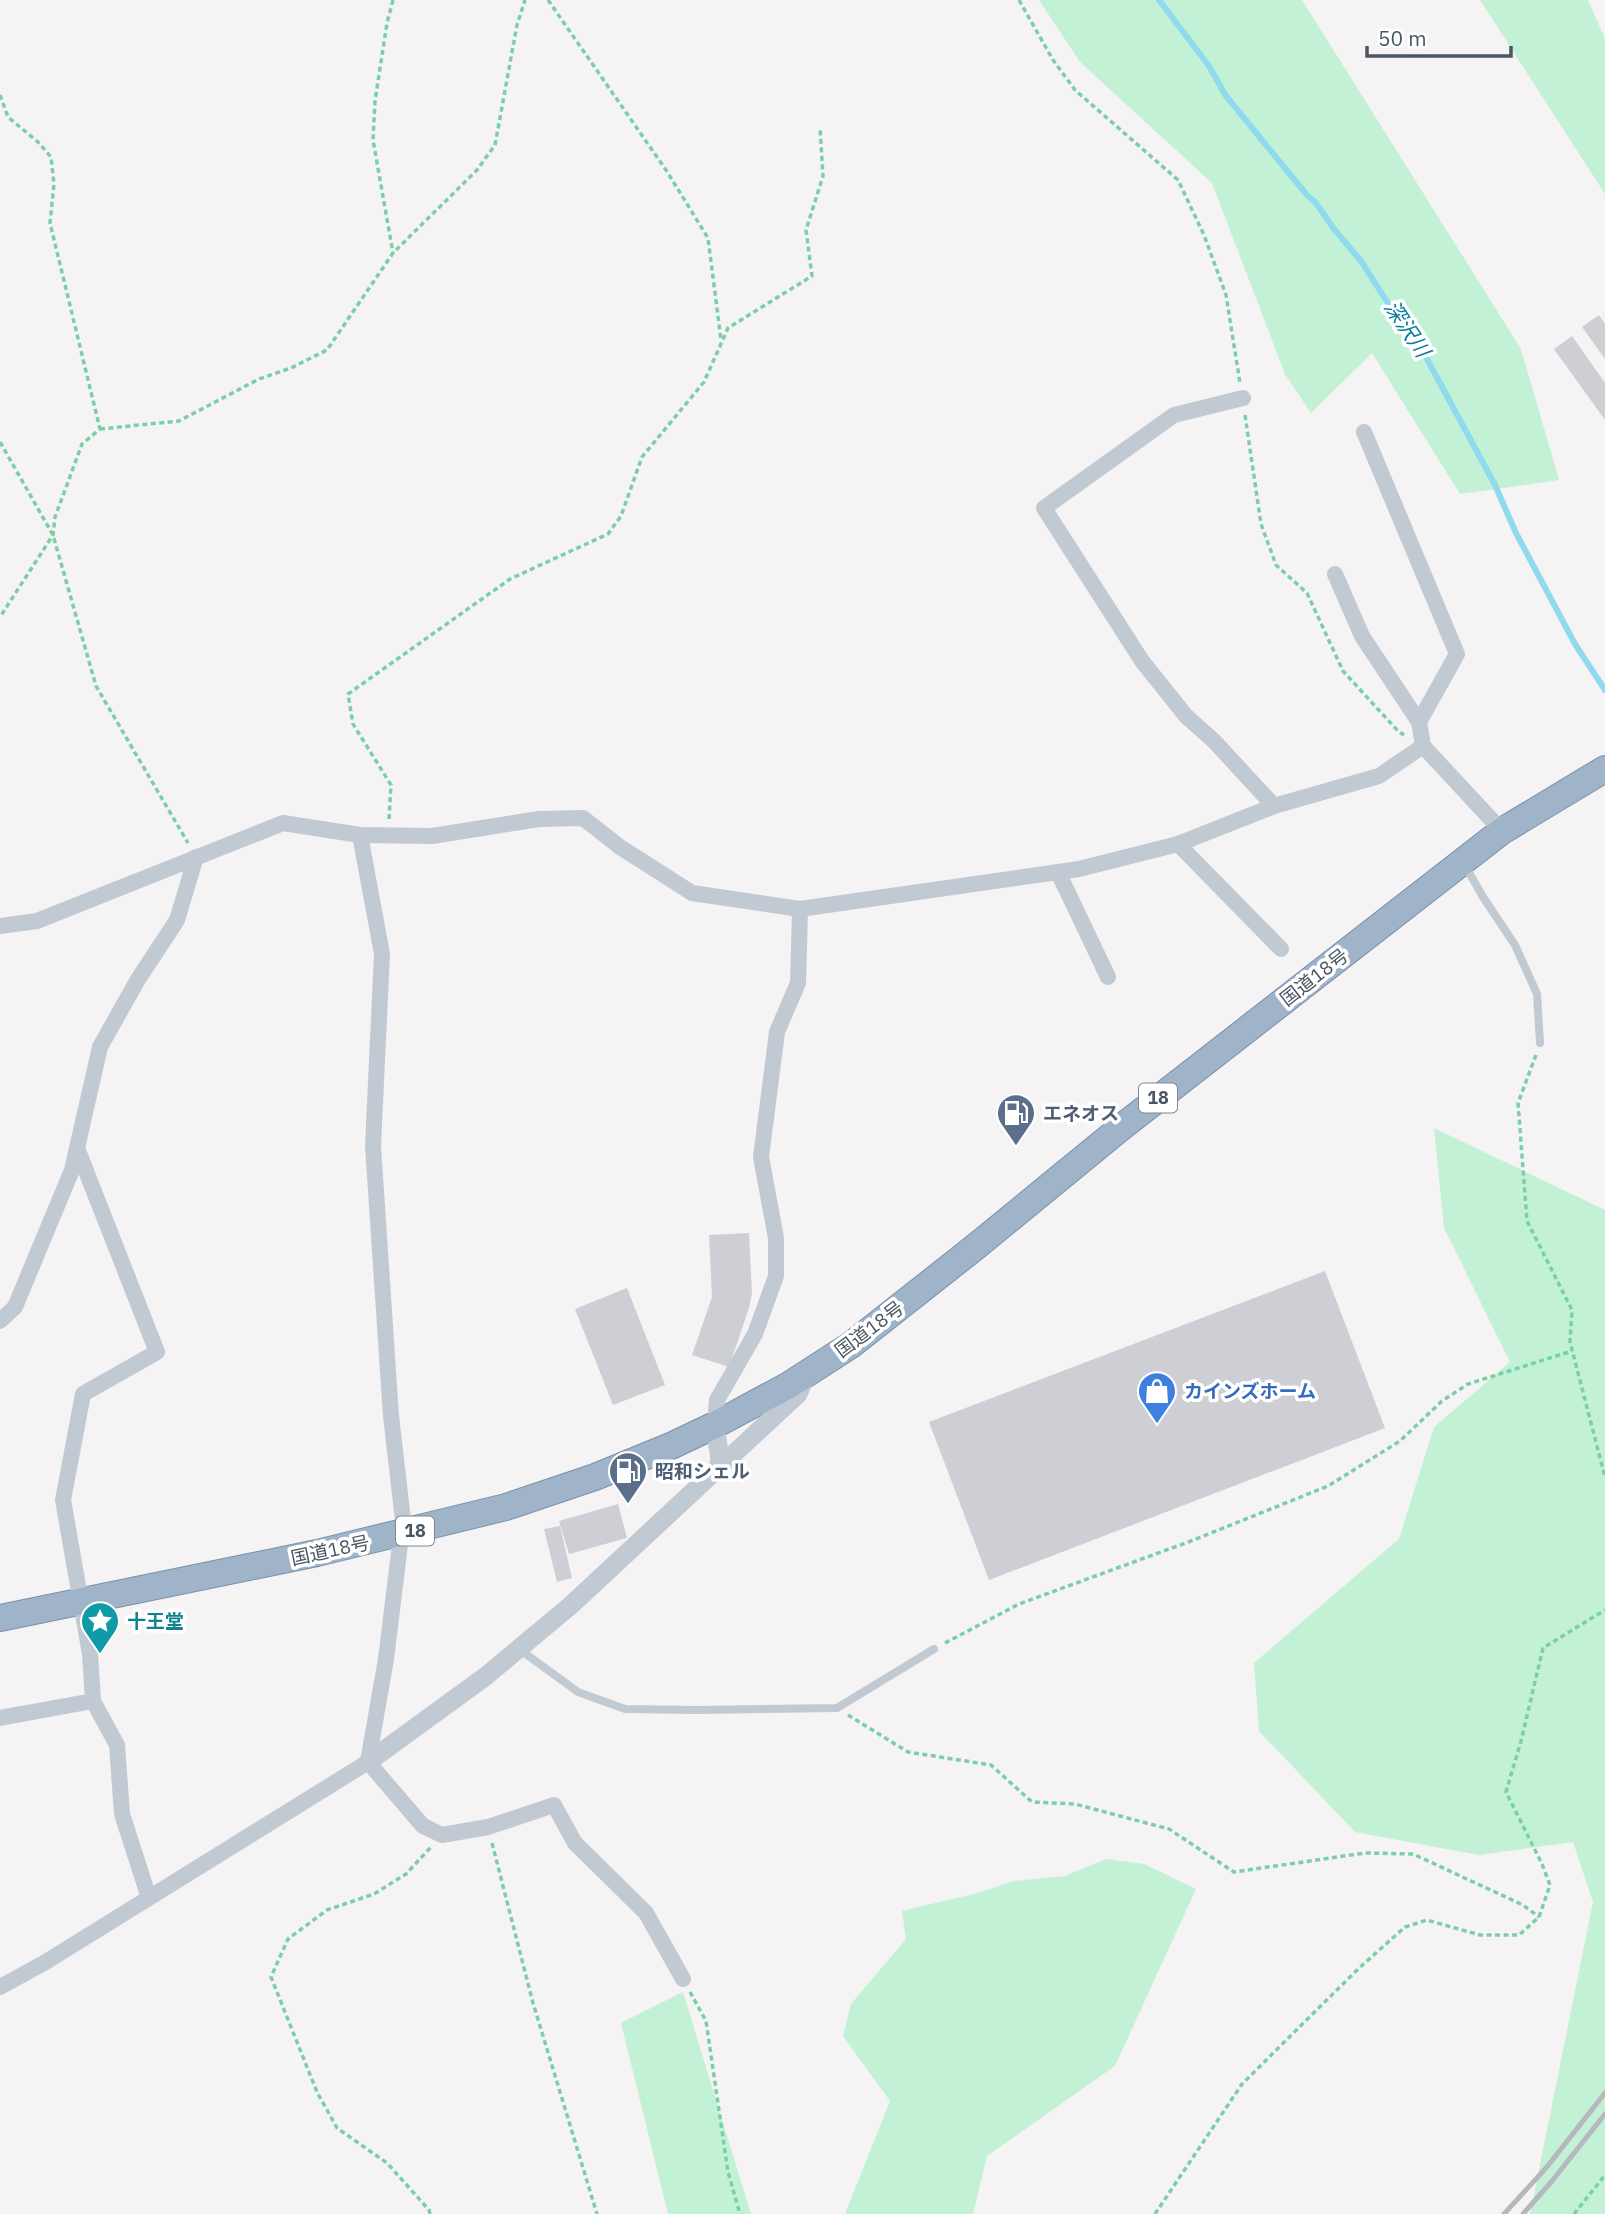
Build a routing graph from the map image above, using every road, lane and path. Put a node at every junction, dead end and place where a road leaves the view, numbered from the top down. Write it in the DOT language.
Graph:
graph roads {
  1 [pos="393,0"];
  2 [pos="525,0"];
  3 [pos="548,0"];
  4 [pos="1019,0"];
  5 [pos="0,94"];
  6 [pos="820,127"];
  7 [pos="393,253"];
  8 [pos="721,343"];
  9 [pos="1243,398"];
  10 [pos="100,429"];
  11 [pos="1364,432"];
  12 [pos="0,442"];
  13 [pos="53,535"];
  14 [pos="1335,574"];
  15 [pos="0,617"];
  16 [pos="1419,722"];
  17 [pos="1423,746"];
  18 [pos="1605,769"];
  19 [pos="1274,806"];
  20 [pos="1506,827"];
  21 [pos="360,835"];
  22 [pos="388,835"];
  23 [pos="1178,844"];
  24 [pos="196,857"];
  25 [pos="1462,861"];
  26 [pos="1058,872"];
  27 [pos="800,909"];
  28 [pos="0,926"];
  29 [pos="1281,949"];
  30 [pos="1108,977"];
  31 [pos="1540,1043"];
  32 [pos="77,1148"];
  33 [pos="0,1321"];
  34 [pos="1572,1351"];
  35 [pos="807,1374"];
  36 [pos="715,1425"];
  37 [pos="717,1470"];
  38 [pos="1605,1476"];
  39 [pos="403,1534"];
  40 [pos="82,1602"];
  41 [pos="1605,1610"];
  42 [pos="0,1618"];
  43 [pos="519,1649"];
  44 [pos="934,1649"];
  45 [pos="93,1701"];
  46 [pos="837,1708"];
  47 [pos="0,1718"];
  48 [pos="368,1762"];
  49 [pos="488,1827"];
  50 [pos="442,1836"];
  51 [pos="149,1898"];
  52 [pos="1539,1917"];
  53 [pos="683,1979"];
  54 [pos="0,1987"];
  55 [pos="1605,2175"];
  56 [pos="430,2214"];
  57 [pos="597,2214"];
  58 [pos="740,2214"];
  59 [pos="1155,2214"];
  60 [pos="1574,2214"];
  1 -- 7 [label="path"];
  2 -- 7 [label="path"];
  3 -- 8 [label="path"];
  4 -- 9 [label="path"];
  5 -- 10 [label="path"];
  6 -- 8 [label="path"];
  7 -- 10 [label="path"];
  8 -- 22 [label="path"];
  9 -- 17 [label="path"];
  9 -- 19 [label="street"];
  10 -- 13 [label="path"];
  11 -- 16 [label="street"];
  12 -- 13 [label="path"];
  13 -- 15 [label="path"];
  13 -- 24 [label="path"];
  14 -- 16 [label="street"];
  16 -- 17 [label="street"];
  17 -- 19 [label="street"];
  17 -- 20 [label="street"];
  18 -- 20 [label="highway, 国道18号 / 18"];
  19 -- 23 [label="street"];
  20 -- 25 [label="highway, 国道18号 / 18"];
  21 -- 22 [label="street"];
  21 -- 24 [label="street"];
  21 -- 39 [label="street"];
  22 -- 27 [label="street"];
  23 -- 26 [label="street"];
  23 -- 29 [label="street"];
  24 -- 28 [label="street"];
  24 -- 32 [label="street"];
  25 -- 31 [label="lane"];
  25 -- 35 [label="highway, 国道18号 / 18"];
  26 -- 27 [label="street"];
  26 -- 30 [label="street"];
  27 -- 36 [label="street"];
  31 -- 34 [label="path"];
  32 -- 33 [label="street"];
  32 -- 40 [label="street"];
  34 -- 38 [label="path"];
  34 -- 44 [label="path"];
  35 -- 36 [label="highway, 国道18号 / 18"];
  35 -- 37 [label="street"];
  36 -- 37 [label="street"];
  36 -- 39 [label="highway, 国道18号 / 18"];
  37 -- 43 [label="street"];
  39 -- 40 [label="highway, 国道18号 / 18"];
  39 -- 48 [label="street"];
  40 -- 42 [label="highway, 国道18号 / 18"];
  40 -- 45 [label="street"];
  41 -- 52 [label="path"];
  43 -- 46 [label="lane"];
  43 -- 48 [label="street"];
  44 -- 46 [label="lane"];
  45 -- 47 [label="street"];
  45 -- 51 [label="street"];
  46 -- 52 [label="path"];
  48 -- 50 [label="street"];
  48 -- 51 [label="street"];
  49 -- 50 [label="street"];
  49 -- 53 [label="street"];
  49 -- 57 [label="path"];
  50 -- 56 [label="path"];
  51 -- 54 [label="street"];
  52 -- 59 [label="path"];
  53 -- 58 [label="path"];
  55 -- 60 [label="path"];
}
